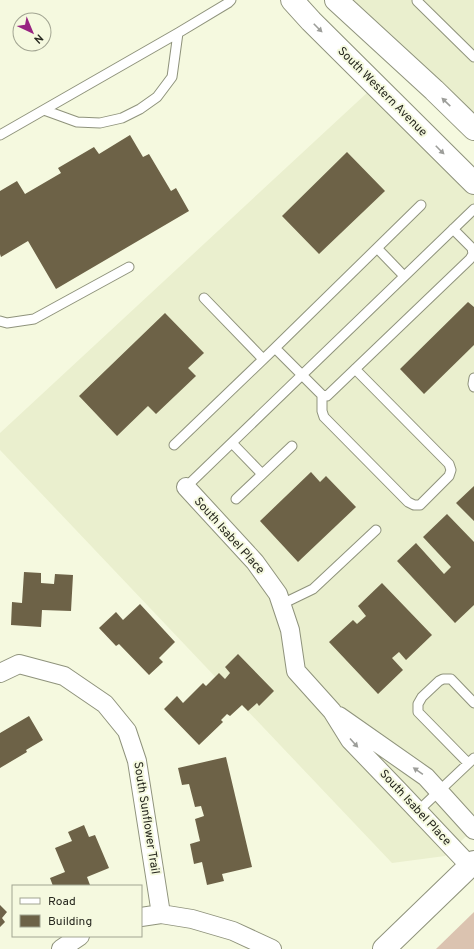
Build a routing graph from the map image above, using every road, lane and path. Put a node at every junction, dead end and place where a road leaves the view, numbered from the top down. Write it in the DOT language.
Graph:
graph roads {
  1 [pos="231,0"];
  2 [pos="292,0"];
  3 [pos="336,0"];
  4 [pos="417,1"];
  5 [pos="178,33"];
  6 [pos="474,57"];
  7 [pos="44,110"];
  8 [pos="474,130"];
  9 [pos="0,135"];
  10 [pos="474,183"];
  11 [pos="421,205"];
  12 [pos="474,209"];
  13 [pos="453,229"];
  14 [pos="377,248"];
  15 [pos="129,267"];
  16 [pos="404,276"];
  17 [pos="204,298"];
  18 [pos="0,321"];
  19 [pos="275,348"];
  20 [pos="263,359"];
  21 [pos="355,368"];
  22 [pos="302,376"];
  23 [pos="474,378"];
  24 [pos="474,387"];
  25 [pos="322,395"];
  26 [pos="232,443"];
  27 [pos="174,445"];
  28 [pos="292,446"];
  29 [pos="262,474"];
  30 [pos="186,487"];
  31 [pos="236,499"];
  32 [pos="376,530"];
  33 [pos="282,604"];
  34 [pos="0,673"];
  35 [pos="474,704"];
  36 [pos="332,711"];
  37 [pos="471,760"];
  38 [pos="439,791"];
  39 [pos="418,811"];
  40 [pos="474,830"];
  41 [pos="472,864"];
  42 [pos="161,914"];
  43 [pos="142,917"];
  44 [pos="79,937"];
  45 [pos="61,949"];
  46 [pos="272,949"];
  47 [pos="384,949"];
  1 -- 5 [label="lane"];
  2 -- 10 [label="main road, South Western Avenue, one-way"];
  8 -- 3 [label="main road, one-way"];
  4 -- 6 [label="lane"];
  5 -- 7 [label="lane"];
  5 -- 7 [label="lane"];
  7 -- 9 [label="lane"];
  11 -- 14 [label="lane"];
  12 -- 13 [label="lane"];
  13 -- 16 [label="lane"];
  13 -- 21 [label="lane"];
  14 -- 16 [label="lane"];
  14 -- 19 [label="lane"];
  15 -- 18 [label="lane"];
  16 -- 22 [label="lane"];
  17 -- 20 [label="lane"];
  19 -- 20 [label="lane"];
  19 -- 22 [label="lane"];
  20 -- 27 [label="lane"];
  21 -- 25 [label="lane"];
  21 -- 25 [label="lane"];
  22 -- 25 [label="lane"];
  22 -- 26 [label="lane"];
  23 -- 24 [label="lane"];
  26 -- 29 [label="lane"];
  26 -- 30 [label="lane"];
  28 -- 29 [label="lane"];
  29 -- 31 [label="lane"];
  30 -- 33 [label="street, South Isabel Place"];
  32 -- 33 [label="lane"];
  33 -- 36 [label="street, South Isabel Place"];
  34 -- 42 [label="street, South Sunflower Trail"];
  35 -- 37 [label="lane"];
  38 -- 36 [label="street, South Isabel Place, one-way"];
  36 -- 39 [label="street, South Isabel Place, one-way"];
  37 -- 38 [label="lane"];
  38 -- 39 [label="lane"];
  38 -- 40 [label="street, South Isabel Place"];
  39 -- 41 [label="street, South Isabel Place"];
  41 -- 47 [label="main road"];
  42 -- 43 [label="street"];
  42 -- 46 [label="street"];
  44 -- 45 [label="street"];
}
